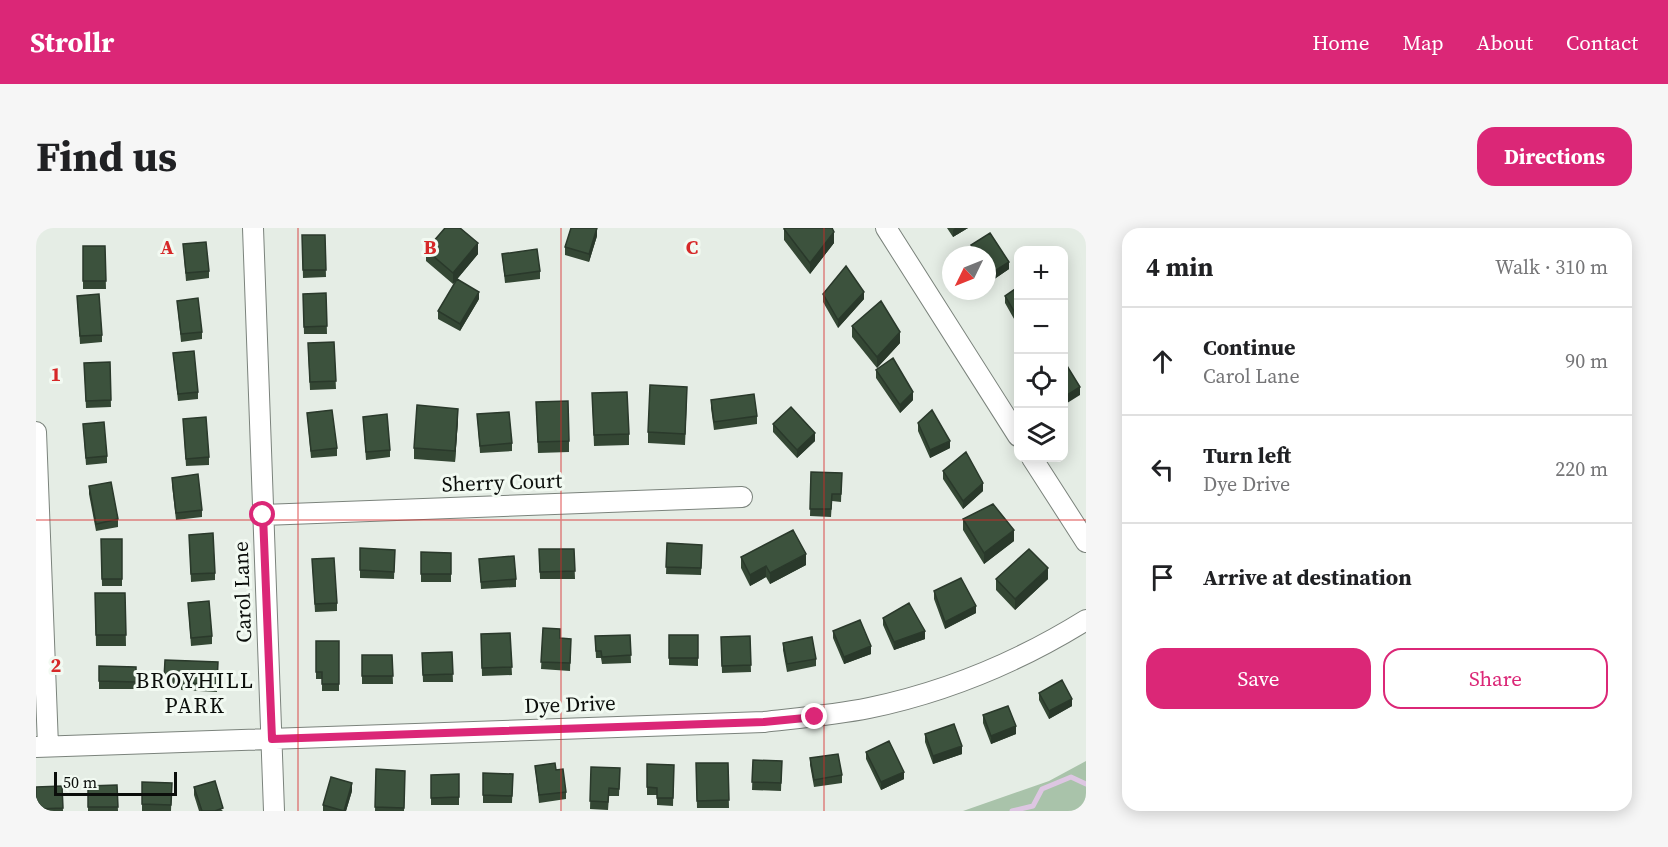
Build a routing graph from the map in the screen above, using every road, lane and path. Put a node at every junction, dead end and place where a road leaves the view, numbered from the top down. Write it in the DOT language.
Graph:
graph roads {
  1 [pos="253,228"];
  2 [pos="886,228"];
  3 [pos="1014,430"];
  4 [pos="36,432"];
  5 [pos="1035,462"];
  6 [pos="742,497"];
  7 [pos="263,515"];
  8 [pos="1086,542"];
  9 [pos="1086,620"];
  10 [pos="272,739"];
  11 [pos="42,747"];
  12 [pos="274,811"];
  1 -- 7 [label="street, Carol Lane"];
  2 -- 3 [label="street"];
  4 -- 11 [label="street"];
  5 -- 8 [label="street"];
  6 -- 7 [label="street, Sherry Court"];
  7 -- 10 [label="street, Carol Lane"];
  9 -- 10 [label="street, Dye Drive"];
  10 -- 11 [label="street, Dye Drive"];
  10 -- 12 [label="street, Carol Lane"];
}
